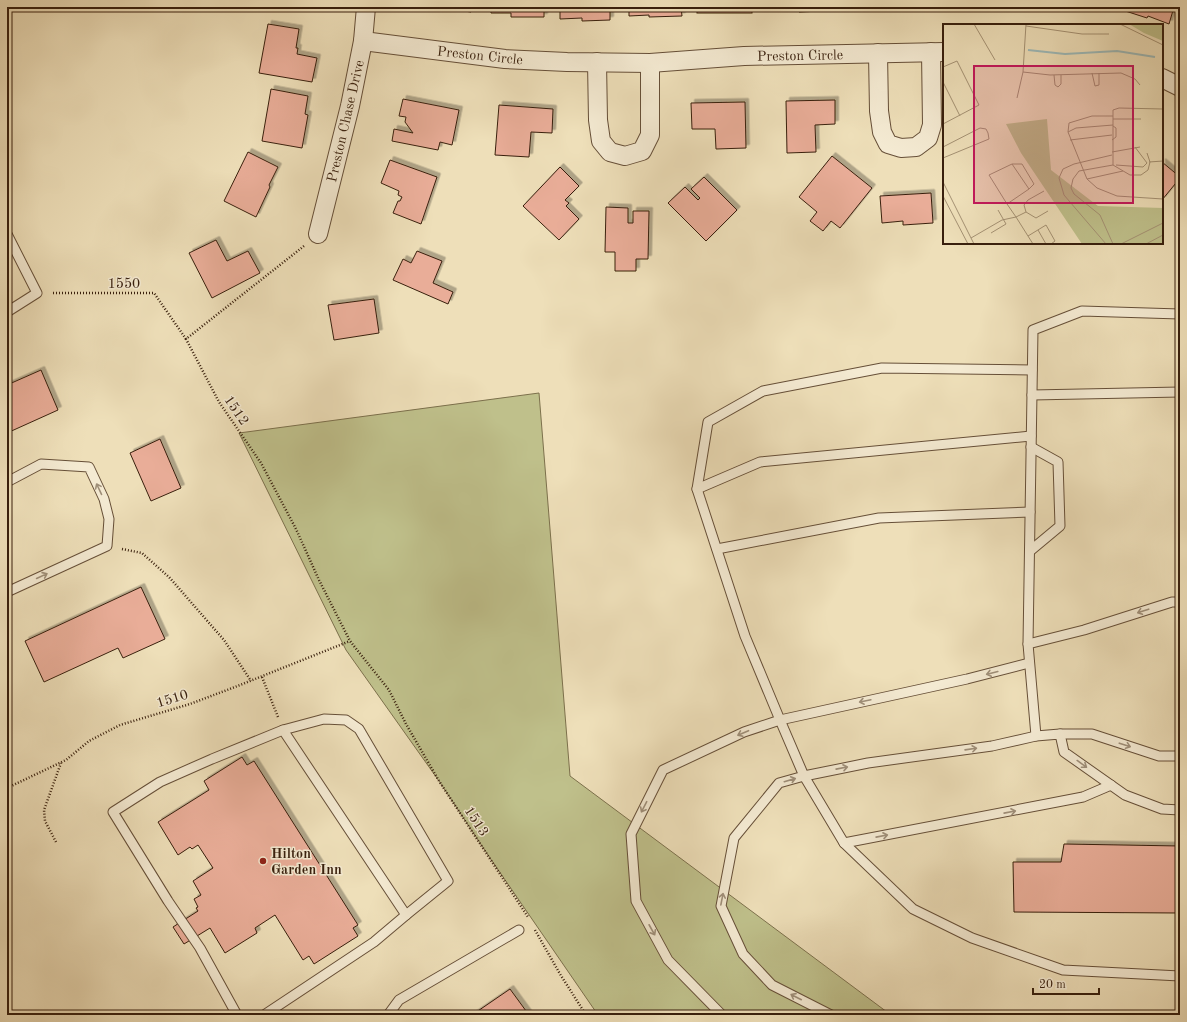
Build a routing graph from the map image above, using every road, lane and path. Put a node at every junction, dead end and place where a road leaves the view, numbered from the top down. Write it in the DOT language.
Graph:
graph roads {
  1 [pos="366,7"];
  2 [pos="363,41"];
  3 [pos="937,52"];
  4 [pos="878,53"];
  5 [pos="597,62"];
  6 [pos="650,63"];
  7 [pos="1163,78"];
  8 [pos="1180,87"];
  9 [pos="7,234"];
  10 [pos="318,234"];
  11 [pos="37,294"];
  12 [pos="7,312"];
  13 [pos="1180,314"];
  14 [pos="186,339"];
  15 [pos="1032,370"];
  16 [pos="1180,392"];
  17 [pos="1032,395"];
  18 [pos="1031,436"];
  19 [pos="1031,447"];
  20 [pos="7,482"];
  21 [pos="697,489"];
  22 [pos="1030,512"];
  23 [pos="107,546"];
  24 [pos="717,549"];
  25 [pos="1030,551"];
  26 [pos="7,592"];
  27 [pos="1180,602"];
  28 [pos="350,641"];
  29 [pos="1028,644"];
  30 [pos="1029,664"];
  31 [pos="262,677"];
  32 [pos="251,681"];
  33 [pos="780,720"];
  34 [pos="283,730"];
  35 [pos="1060,734"];
  36 [pos="1036,736"];
  37 [pos="1180,756"];
  38 [pos="61,763"];
  39 [pos="804,776"];
  40 [pos="1111,785"];
  41 [pos="7,788"];
  42 [pos="1180,810"];
  43 [pos="56,842"];
  44 [pos="844,843"];
  45 [pos="406,914"];
  46 [pos="531,922"];
  47 [pos="535,929"];
  48 [pos="520,930"];
  49 [pos="1180,976"];
  50 [pos="237,1015"];
  51 [pos="264,1015"];
  52 [pos="388,1015"];
  53 [pos="586,1015"];
  54 [pos="722,1015"];
  55 [pos="831,1015"];
  1 -- 2 [label="street, Preston Chase Drive"];
  2 -- 5 [label="street, Preston Circle"];
  2 -- 10 [label="street, Preston Chase Drive"];
  3 -- 4 [label="street, Preston Circle"];
  3 -- 4 [label="street, Preston Circle"];
  4 -- 6 [label="street, Preston Circle"];
  5 -- 6 [label="street, Preston Circle"];
  5 -- 6 [label="street"];
  7 -- 8 [label="street"];
  9 -- 11 [label="lane"];
  10 -- 14 [label="path"];
  11 -- 12 [label="lane"];
  11 -- 14 [label="path, 1550"];
  13 -- 15 [label="lane"];
  14 -- 28 [label="path, 1512"];
  15 -- 17 [label="lane"];
  15 -- 21 [label="lane"];
  16 -- 17 [label="lane"];
  17 -- 18 [label="lane"];
  18 -- 19 [label="lane"];
  18 -- 21 [label="lane"];
  19 -- 22 [label="lane"];
  19 -- 25 [label="lane"];
  23 -- 20 [label="lane, one-way"];
  21 -- 24 [label="lane"];
  22 -- 24 [label="lane"];
  22 -- 25 [label="lane"];
  26 -- 23 [label="lane, one-way"];
  23 -- 32 [label="path"];
  24 -- 33 [label="lane"];
  25 -- 29 [label="lane"];
  27 -- 29 [label="lane, one-way"];
  28 -- 31 [label="path, 1510"];
  28 -- 46 [label="path, 1513"];
  29 -- 30 [label="lane"];
  30 -- 33 [label="lane, one-way"];
  30 -- 36 [label="lane"];
  31 -- 32 [label="path, 1510"];
  31 -- 34 [label="path"];
  32 -- 38 [label="path, 1510"];
  33 -- 39 [label="lane"];
  33 -- 54 [label="lane, one-way"];
  34 -- 45 [label="lane"];
  34 -- 45 [label="lane"];
  34 -- 50 [label="lane"];
  35 -- 36 [label="lane"];
  35 -- 37 [label="lane, one-way"];
  35 -- 40 [label="lane, one-way"];
  39 -- 36 [label="lane, one-way"];
  38 -- 41 [label="path, 1510"];
  38 -- 43 [label="path"];
  39 -- 44 [label="lane"];
  55 -- 39 [label="lane, one-way"];
  40 -- 42 [label="lane"];
  44 -- 40 [label="lane, one-way"];
  44 -- 49 [label="lane"];
  45 -- 51 [label="lane"];
  47 -- 53 [label="path"];
  48 -- 52 [label="lane"];
}
